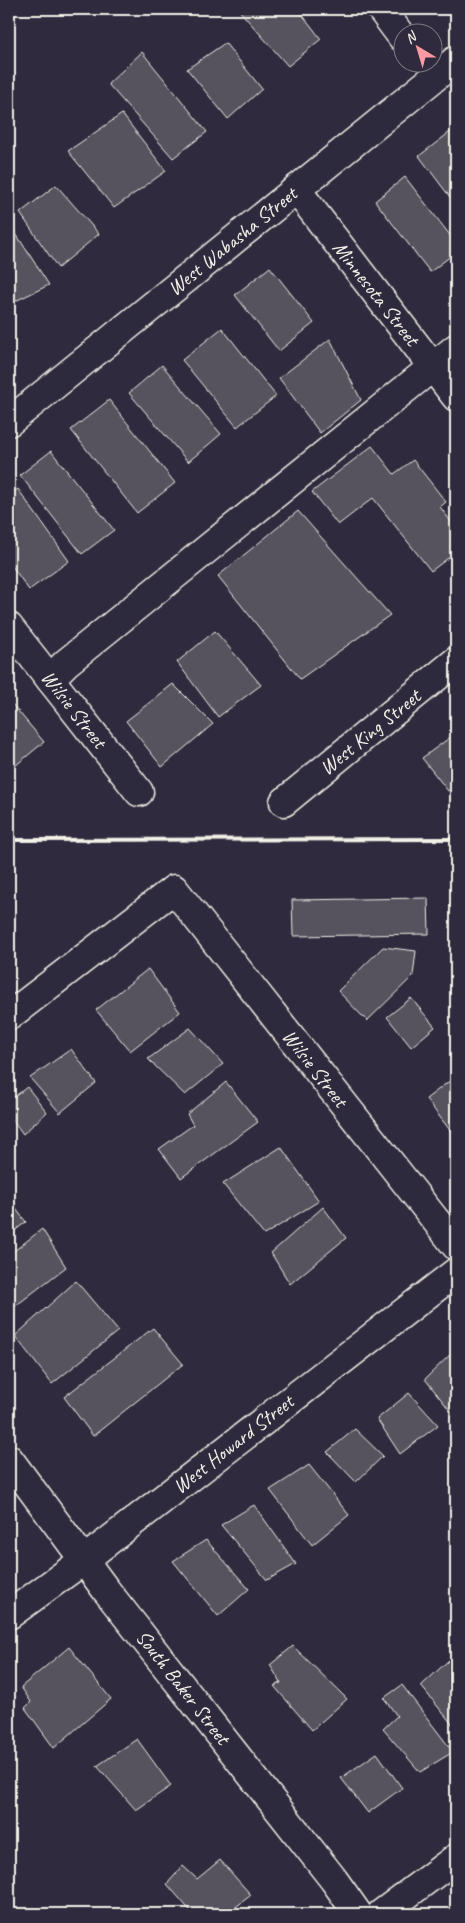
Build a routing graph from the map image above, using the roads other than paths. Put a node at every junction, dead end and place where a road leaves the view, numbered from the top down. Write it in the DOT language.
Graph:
graph roads {
  1 [pos="381,9"];
  2 [pos="392,24"];
  3 [pos="456,60"];
  4 [pos="442,65"];
  5 [pos="427,72"];
  6 [pos="296,189"];
  7 [pos="456,348"];
  8 [pos="433,366"];
  9 [pos="456,397"];
  10 [pos="9,422"];
  11 [pos="9,627"];
  12 [pos="456,661"];
  13 [pos="50,679"];
  14 [pos="139,792"];
  15 [pos="284,802"];
  16 [pos="9,1016"];
  17 [pos="456,1246"];
  18 [pos="456,1272"];
  19 [pos="9,1459"];
  20 [pos="84,1560"];
  21 [pos="9,1615"];
  22 [pos="456,1858"];
  23 [pos="358,1914"];
  24 [pos="381,1914"];
  1 -- 2 [label="street"];
  3 -- 4 [label="street, West Wabasha Street"];
  5 -- 6 [label="street, West Wabasha Street"];
  6 -- 8 [label="street, Minnesota Street"];
  6 -- 10 [label="street, West Wabasha Street"];
  7 -- 8 [label="street"];
  8 -- 9 [label="street, Minnesota Street"];
  8 -- 13 [label="street"];
  11 -- 13 [label="street, Wilsie Street"];
  12 -- 15 [label="street, West King Street"];
  13 -- 14 [label="street, Wilsie Street"];
  16 -- 17 [label="street, Wilsie Street"];
  18 -- 20 [label="street, West Howard Street"];
  19 -- 20 [label="street, South Baker Street"];
  20 -- 21 [label="street, West Howard Street"];
  20 -- 23 [label="street, South Baker Street"];
  22 -- 24 [label="street"];
}
